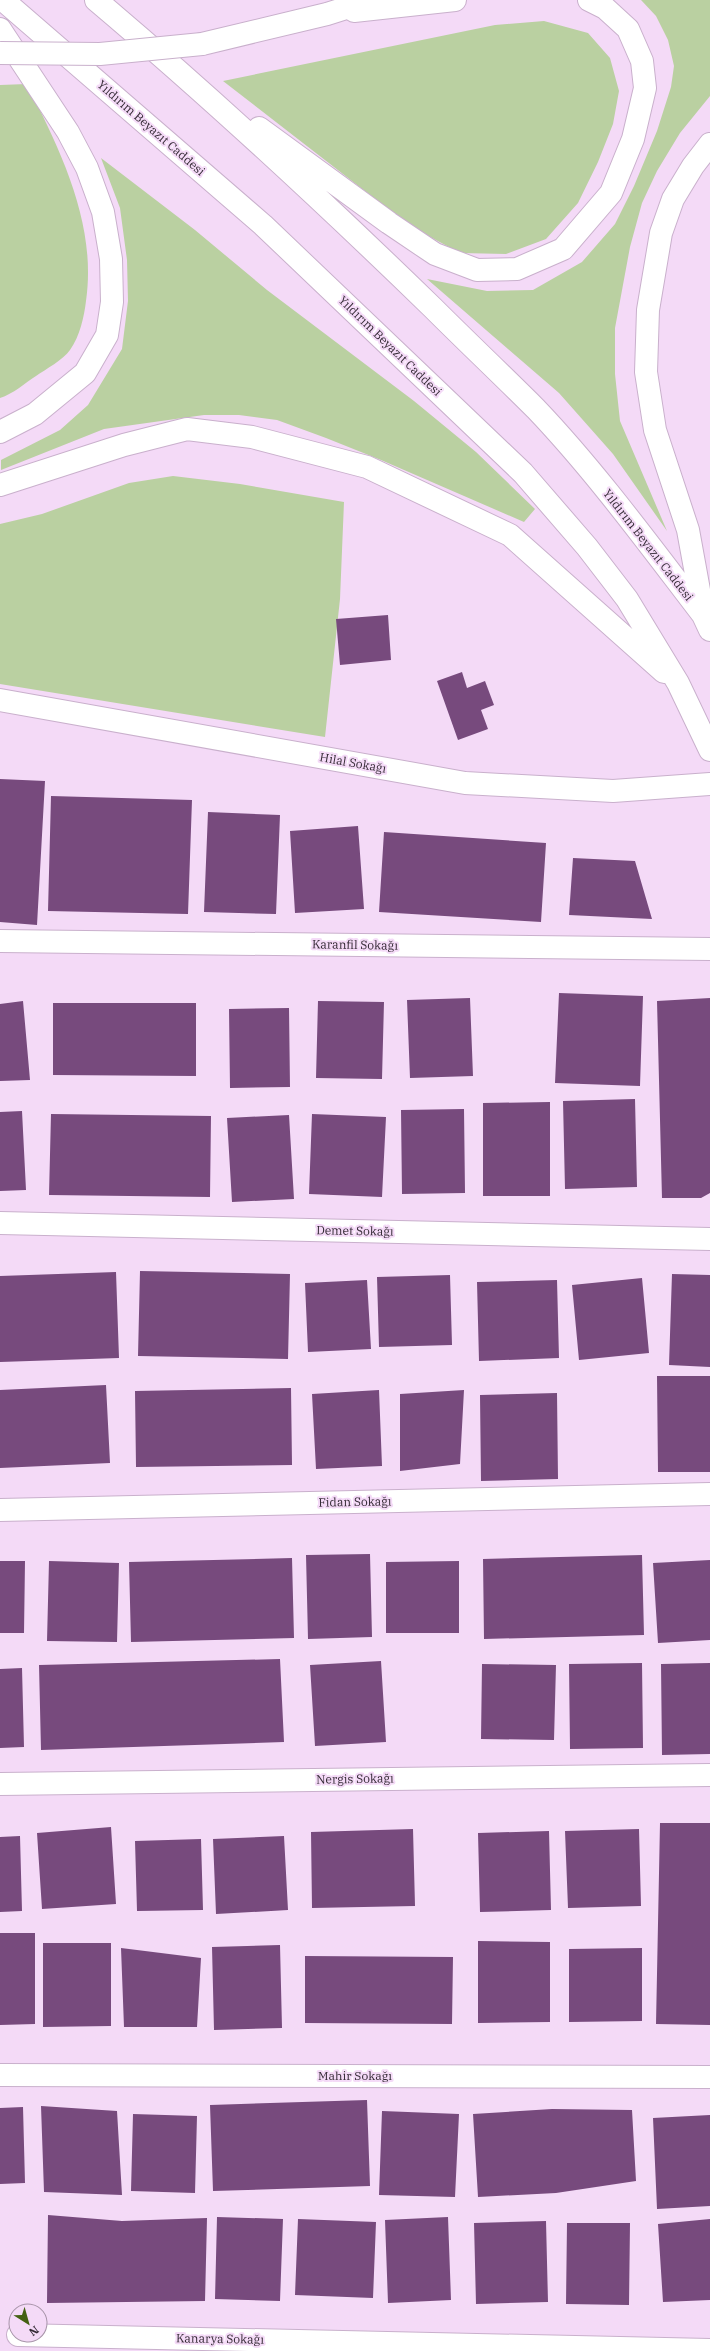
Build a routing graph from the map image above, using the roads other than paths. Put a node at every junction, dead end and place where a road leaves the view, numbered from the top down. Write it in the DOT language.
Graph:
graph roads {
  1 [pos="3,0"];
  2 [pos="96,0"];
  3 [pos="371,0"];
  4 [pos="455,0"];
  5 [pos="589,0"];
  6 [pos="327,14"];
  7 [pos="0,29"];
  8 [pos="0,53"];
  9 [pos="162,56"];
  10 [pos="710,144"];
  11 [pos="0,432"];
  12 [pos="0,485"];
  13 [pos="708,620"];
  14 [pos="678,683"];
  15 [pos="0,700"];
  16 [pos="710,750"];
  17 [pos="710,784"];
  18 [pos="0,941"];
  19 [pos="710,949"];
  20 [pos="0,1223"];
  21 [pos="710,1239"];
  22 [pos="710,1494"];
  23 [pos="0,1510"];
  24 [pos="710,1775"];
  25 [pos="0,1784"];
  26 [pos="0,2075"];
  27 [pos="710,2077"];
  28 [pos="48,2336"];
  29 [pos="710,2350"];
  1 -- 14 [label="street, Yıldırım Beyazıt Caddesi"];
  2 -- 9 [label="street, Yıldırım Beyazıt Caddesi"];
  3 -- 6 [label="street"];
  4 -- 6 [label="street"];
  5 -- 9 [label="street"];
  6 -- 8 [label="street, bridge"];
  7 -- 11 [label="street"];
  9 -- 13 [label="street, Yıldırım Beyazıt Caddesi"];
  10 -- 13 [label="street"];
  12 -- 14 [label="street"];
  14 -- 16 [label="street, Yıldırım Beyazıt Caddesi"];
  15 -- 17 [label="street, Hilal Sokağı"];
  18 -- 19 [label="street, Karanfil Sokağı"];
  20 -- 21 [label="street, Demet Sokağı"];
  22 -- 23 [label="street, Fidan Sokağı"];
  24 -- 25 [label="street, Nergis Sokağı"];
  26 -- 27 [label="street, Mahir Sokağı"];
  28 -- 29 [label="street, Kanarya Sokağı"];
}
